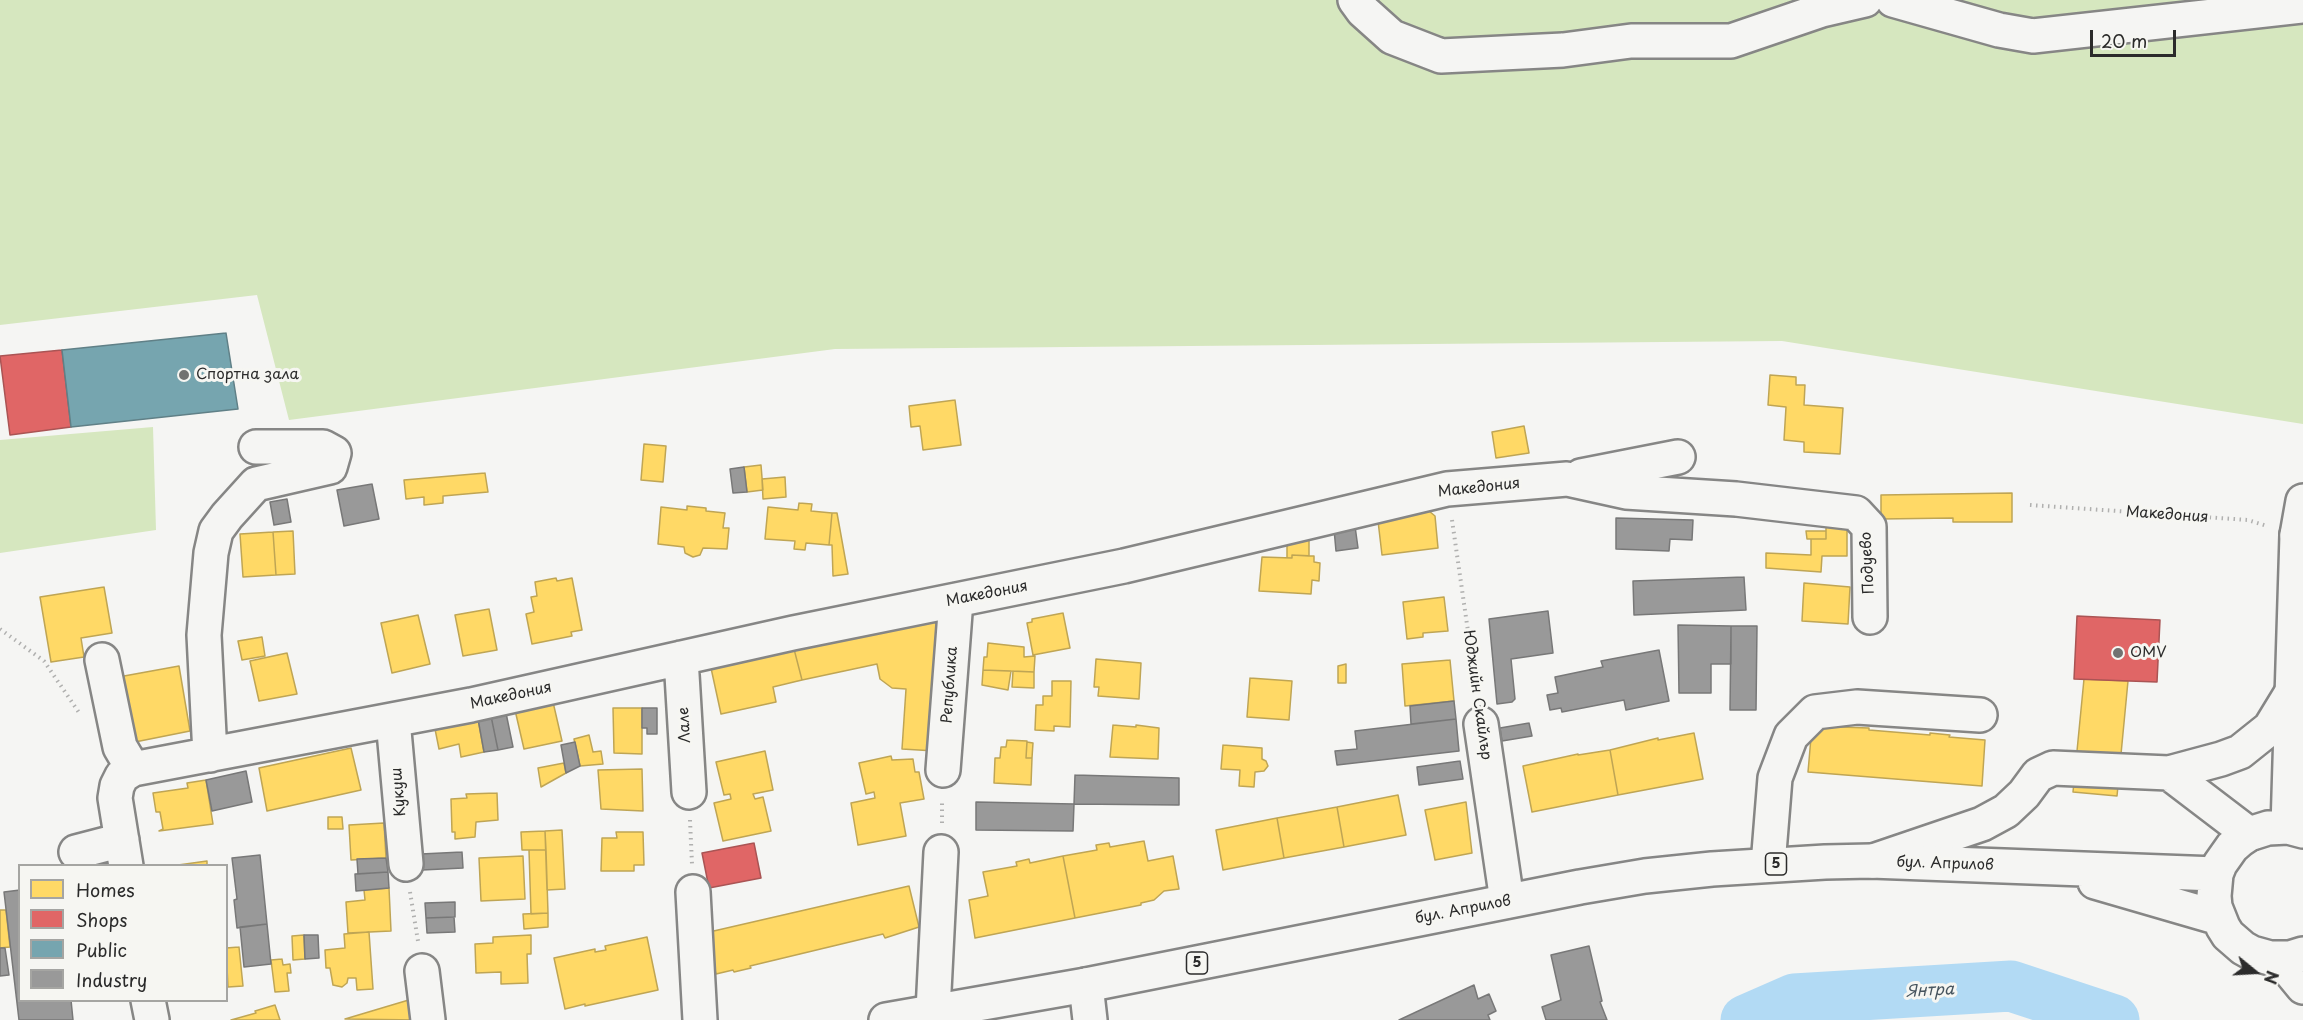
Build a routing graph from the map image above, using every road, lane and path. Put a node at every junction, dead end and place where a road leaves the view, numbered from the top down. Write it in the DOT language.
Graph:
graph roads {
  1 [pos="1355,0"];
  2 [pos="1865,0"];
  3 [pos="1893,0"];
  4 [pos="2303,6"];
  5 [pos="256,447"];
  6 [pos="1678,457"];
  7 [pos="1568,479"];
  8 [pos="1448,489"];
  9 [pos="2303,501"];
  10 [pos="2030,505"];
  11 [pos="1856,513"];
  12 [pos="2300,535"];
  13 [pos="956,600"];
  14 [pos="1870,617"];
  15 [pos="0,629"];
  16 [pos="681,658"];
  17 [pos="102,660"];
  18 [pos="44,661"];
  19 [pos="2292,692"];
  20 [pos="1980,715"];
  21 [pos="393,720"];
  22 [pos="1481,724"];
  23 [pos="210,755"];
  24 [pos="943,770"];
  25 [pos="128,773"];
  26 [pos="2169,773"];
  27 [pos="689,792"];
  28 [pos="2295,829"];
  29 [pos="2249,834"];
  30 [pos="76,852"];
  31 [pos="941,852"];
  32 [pos="124,853"];
  33 [pos="1871,861"];
  34 [pos="406,864"];
  35 [pos="1768,865"];
  36 [pos="2047,868"];
  37 [pos="2216,874"];
  38 [pos="693,892"];
  39 [pos="1507,901"];
  40 [pos="2219,918"];
  41 [pos="2292,956"];
  42 [pos="422,971"];
  43 [pos="1086,985"];
  44 [pos="2303,987"];
  45 [pos="148,1002"];
  46 [pos="933,1011"];
  47 [pos="152,1020"];
  48 [pos="428,1020"];
  49 [pos="700,1020"];
  50 [pos="886,1020"];
  51 [pos="1089,1020"];
  1 -- 2 [label="street"];
  3 -- 4 [label="street"];
  5 -- 23 [label="street"];
  6 -- 7 [label="street"];
  7 -- 8 [label="street, Македония"];
  7 -- 11 [label="street, Македония"];
  8 -- 13 [label="street, Македония"];
  8 -- 22 [label="path, Юджийн Скайлър"];
  9 -- 12 [label="street"];
  10 -- 12 [label="path, Македония"];
  11 -- 14 [label="street, Подуево"];
  12 -- 19 [label="street"];
  13 -- 16 [label="street, Македония"];
  13 -- 24 [label="street, Република"];
  15 -- 18 [label="path"];
  16 -- 21 [label="street, Македония"];
  16 -- 27 [label="street, Лале"];
  17 -- 25 [label="street"];
  19 -- 26 [label="street"];
  19 -- 28 [label="street"];
  20 -- 35 [label="street"];
  21 -- 23 [label="street, Македония"];
  21 -- 34 [label="street, Кукуш"];
  22 -- 39 [label="street, Юджийн Скайлър"];
  23 -- 25 [label="street, Македония"];
  24 -- 31 [label="path"];
  25 -- 32 [label="street"];
  26 -- 29 [label="street"];
  26 -- 33 [label="street"];
  27 -- 38 [label="path"];
  28 -- 29 [label="street"];
  29 -- 37 [label="street"];
  30 -- 32 [label="street"];
  31 -- 46 [label="street"];
  33 -- 35 [label="street, бул. Априлов / 5"];
  33 -- 36 [label="street, бул. Априлов / 5"];
  34 -- 42 [label="path"];
  35 -- 39 [label="street, бул. Априлов / 5"];
  36 -- 37 [label="street, бул. Априлов / 5"];
  36 -- 40 [label="street, бул. Априлов / 5"];
  37 -- 40 [label="street"];
  38 -- 49 [label="street"];
  39 -- 43 [label="street, бул. Априлов / 5"];
  40 -- 41 [label="street"];
  41 -- 44 [label="street"];
  42 -- 48 [label="street"];
  43 -- 46 [label="street, бул. Априлов / 5"];
  43 -- 51 [label="street"];
  45 -- 47 [label="street"];
  46 -- 50 [label="street, бул. Априлов / 5"];
}
